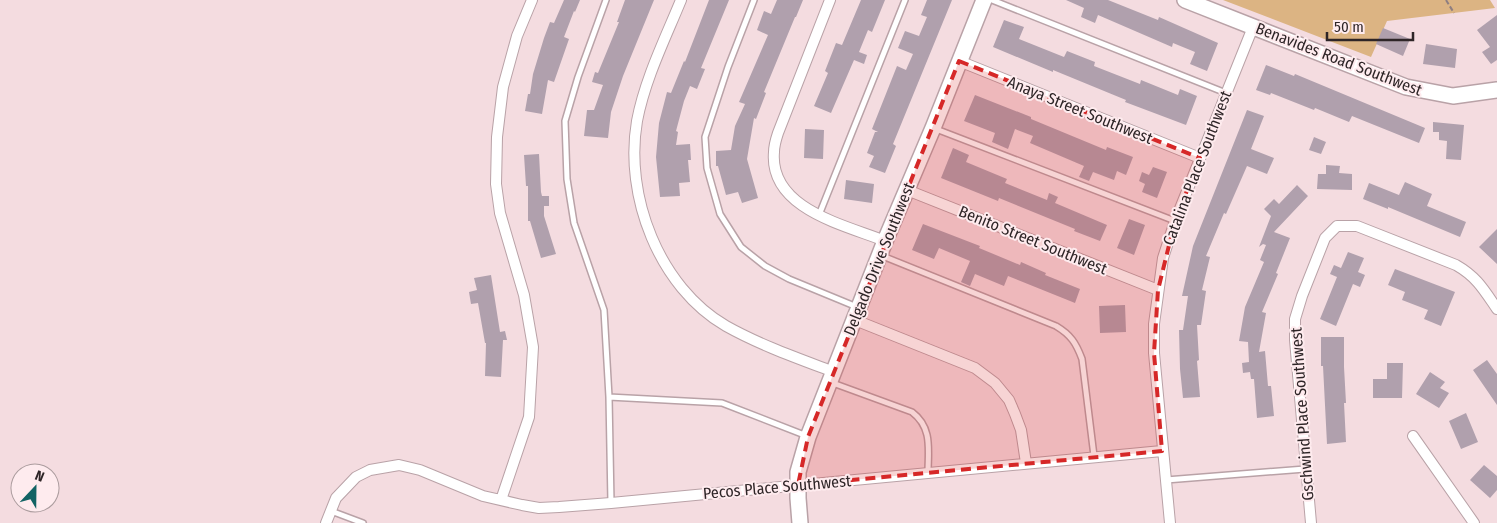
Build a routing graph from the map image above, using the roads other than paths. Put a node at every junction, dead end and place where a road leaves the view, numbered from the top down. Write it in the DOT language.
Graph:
graph roads {
  1 [pos="532,0"];
  2 [pos="606,0"];
  3 [pos="681,0"];
  4 [pos="754,0"];
  5 [pos="830,0"];
  6 [pos="905,0"];
  7 [pos="984,0"];
  8 [pos="992,0"];
  9 [pos="1185,0"];
  10 [pos="1253,27"];
  11 [pos="959,61"];
  12 [pos="1497,90"];
  13 [pos="1226,93"];
  14 [pos="933,128"];
  15 [pos="1200,158"];
  16 [pos="907,190"];
  17 [pos="818,216"];
  18 [pos="1175,220"];
  19 [pos="883,248"];
  20 [pos="1158,290"];
  21 [pos="1497,309"];
  22 [pos="857,314"];
  23 [pos="832,377"];
  24 [pos="609,397"];
  25 [pos="808,436"];
  26 [pos="1412,436"];
  27 [pos="1162,451"];
  28 [pos="1094,456"];
  29 [pos="1026,463"];
  30 [pos="1305,469"];
  31 [pos="928,474"];
  32 [pos="1166,480"];
  33 [pos="798,485"];
  34 [pos="501,500"];
  35 [pos="611,503"];
  36 [pos="330,510"];
  37 [pos="326,523"];
  38 [pos="363,523"];
  39 [pos="800,523"];
  40 [pos="1170,523"];
  41 [pos="1311,523"];
  42 [pos="1474,523"];
  1 -- 34 [label="street"];
  2 -- 24 [label="lane"];
  3 -- 23 [label="street"];
  4 -- 22 [label="lane"];
  5 -- 17 [label="street"];
  6 -- 17 [label="lane"];
  7 -- 11 [label="street, Delgado Drive Southwest"];
  8 -- 13 [label="lane"];
  9 -- 10 [label="street, Benavides Road Southwest"];
  10 -- 12 [label="street, Benavides Road Southwest"];
  10 -- 13 [label="street, Catalina Place Southwest"];
  11 -- 14 [label="street, Delgado Drive Southwest"];
  11 -- 15 [label="street, Anaya Street Southwest"];
  13 -- 15 [label="street, Catalina Place Southwest"];
  14 -- 16 [label="street, Delgado Drive Southwest"];
  14 -- 18 [label="lane"];
  15 -- 18 [label="street, Catalina Place Southwest"];
  16 -- 19 [label="street, Delgado Drive Southwest"];
  16 -- 20 [label="street, Benito Street Southwest"];
  17 -- 19 [label="street"];
  18 -- 20 [label="street, Catalina Place Southwest"];
  19 -- 22 [label="street, Delgado Drive Southwest"];
  19 -- 28 [label="lane"];
  20 -- 27 [label="street, Catalina Place Southwest"];
  21 -- 30 [label="street, Gschwind Place Southwest"];
  22 -- 23 [label="street, Delgado Drive Southwest"];
  22 -- 29 [label="street"];
  23 -- 25 [label="street, Delgado Drive Southwest"];
  23 -- 31 [label="lane"];
  24 -- 25 [label="lane"];
  24 -- 35 [label="lane"];
  25 -- 33 [label="street, Delgado Drive Southwest"];
  26 -- 42 [label="street"];
  27 -- 28 [label="street, Pecos Place Southwest"];
  27 -- 32 [label="street, Catalina Place Southwest"];
  28 -- 29 [label="street, Pecos Place Southwest"];
  29 -- 31 [label="street, Pecos Place Southwest"];
  30 -- 32 [label="lane"];
  30 -- 41 [label="street, Gschwind Place Southwest"];
  31 -- 33 [label="street, Pecos Place Southwest"];
  32 -- 40 [label="street, Catalina Place Southwest"];
  33 -- 35 [label="street, Pecos Place Southwest"];
  33 -- 39 [label="street, Delgado Drive Southwest"];
  34 -- 35 [label="street, Pecos Place Southwest"];
  34 -- 36 [label="street, Pecos Place Southwest"];
  36 -- 37 [label="street"];
  36 -- 38 [label="lane"];
}
